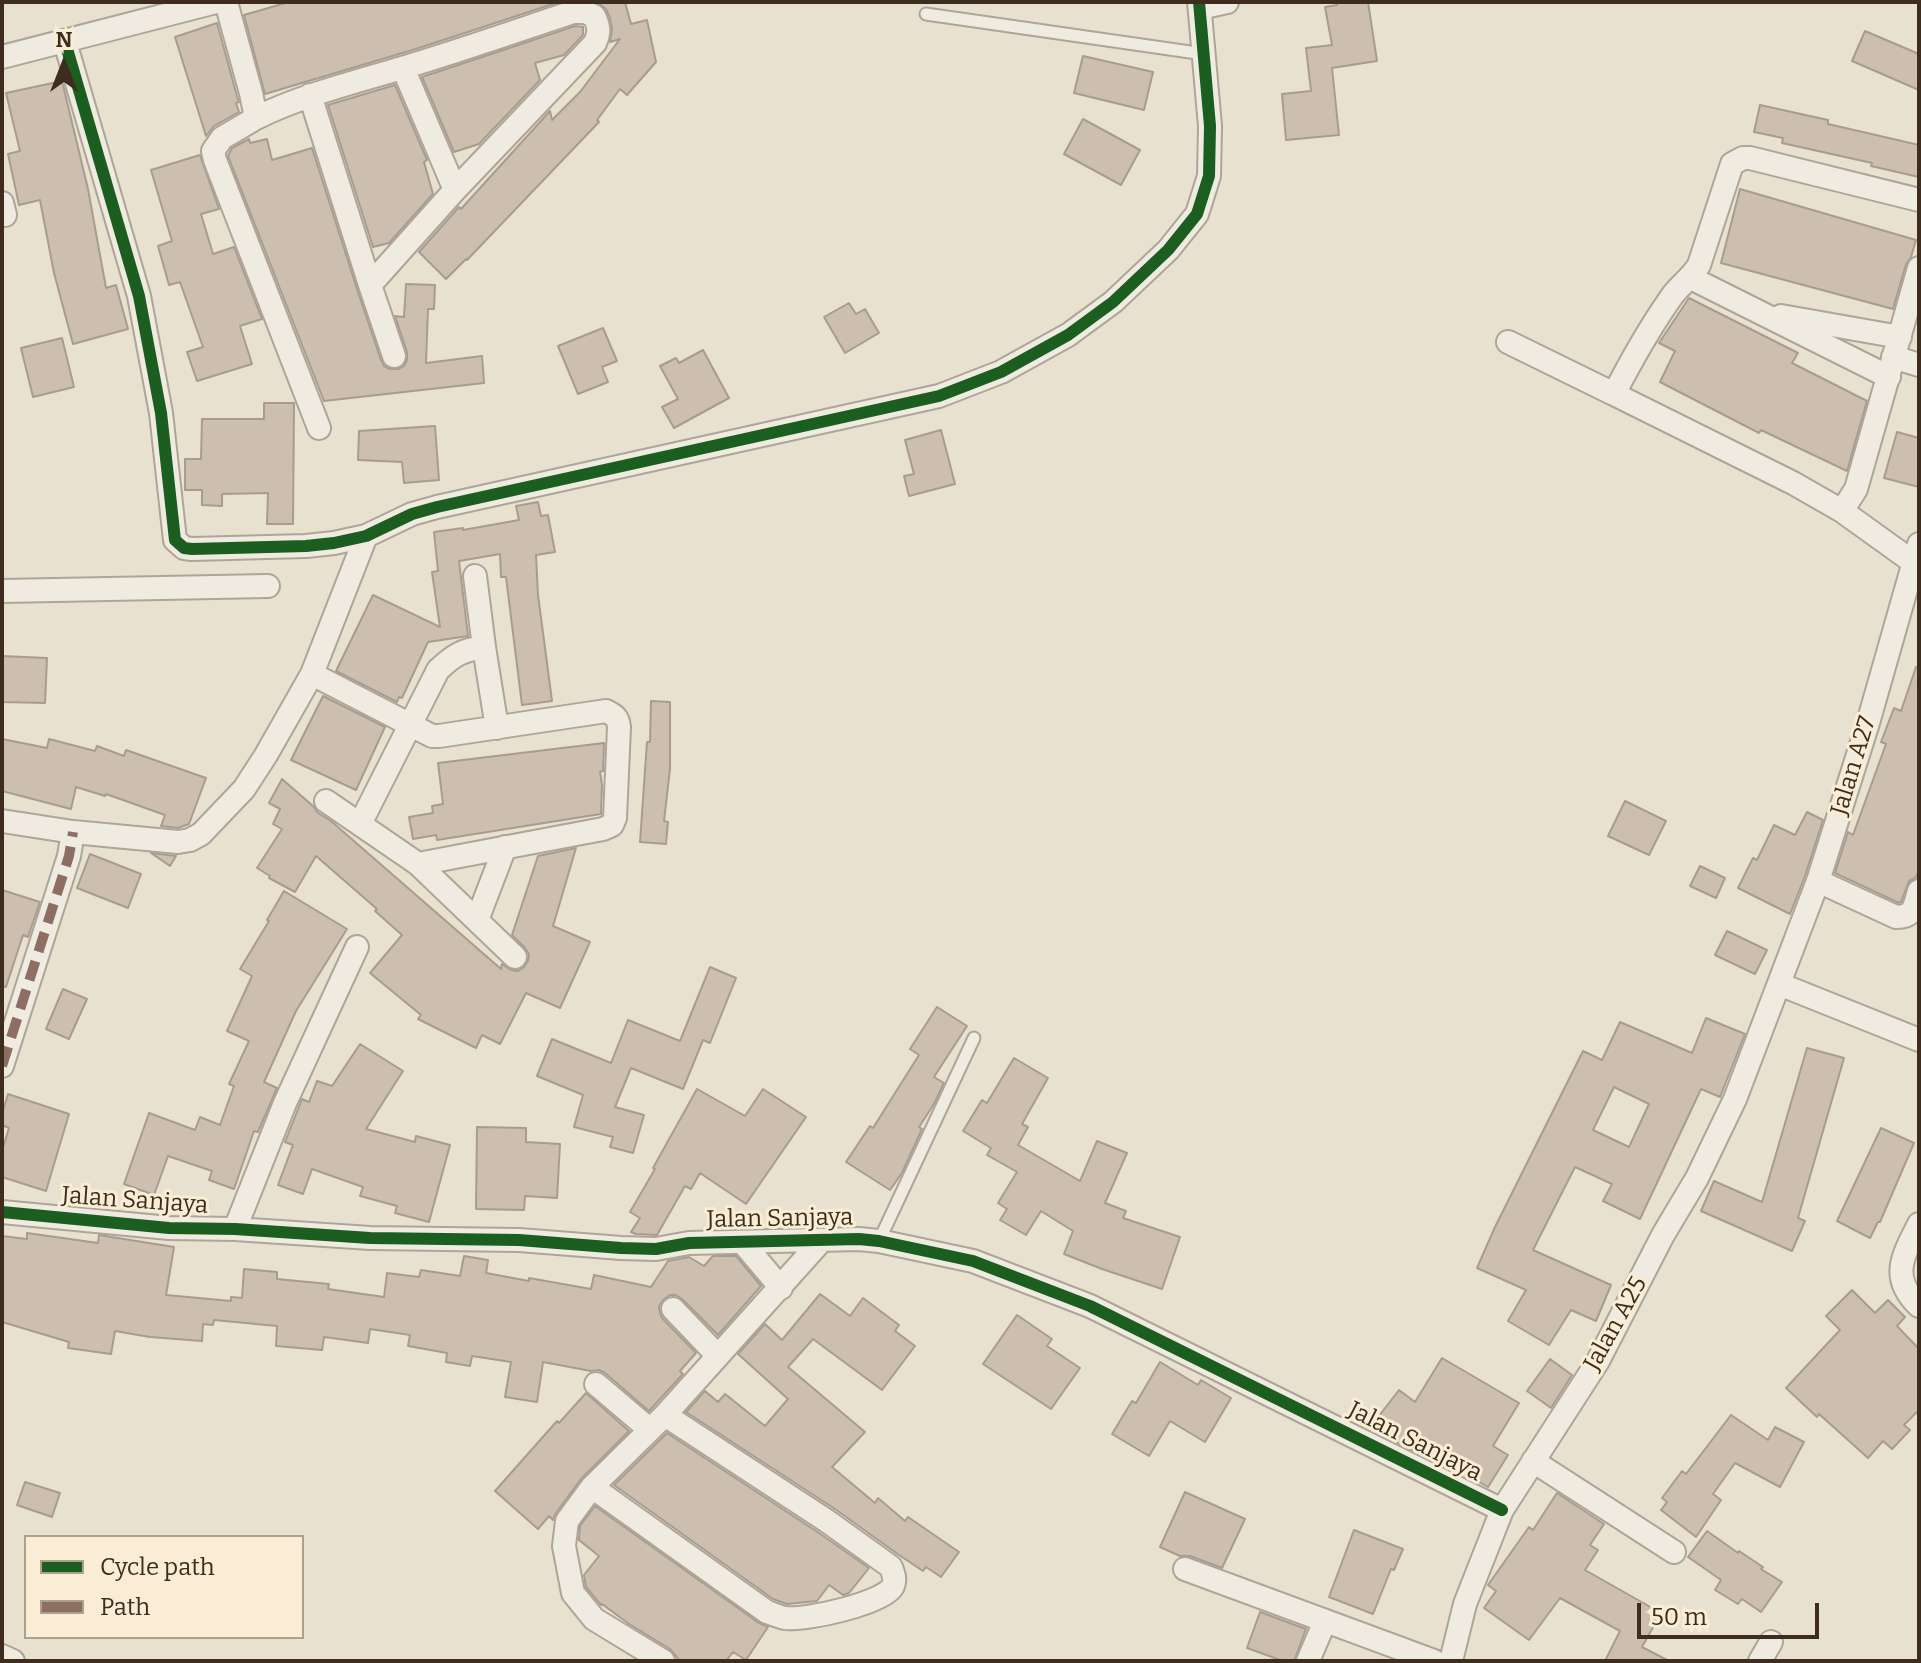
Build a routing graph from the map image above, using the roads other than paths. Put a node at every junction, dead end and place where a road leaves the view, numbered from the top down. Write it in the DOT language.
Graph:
graph roads {
  1 [pos="216,2"];
  2 [pos="226,2"];
  3 [pos="1227,2"];
  4 [pos="1199,5"];
  5 [pos="926,14"];
  6 [pos="65,42"];
  7 [pos="1205,54"];
  8 [pos="2,57"];
  9 [pos="403,68"];
  10 [pos="310,95"];
  11 [pos="256,118"];
  12 [pos="455,190"];
  13 [pos="1919,200"];
  14 [pos="1919,268"];
  15 [pos="1691,278"];
  16 [pos="370,285"];
  17 [pos="1757,311"];
  18 [pos="1508,342"];
  19 [pos="394,356"];
  20 [pos="1894,357"];
  21 [pos="1919,365"];
  22 [pos="1614,394"];
  23 [pos="319,428"];
  24 [pos="1842,511"];
  25 [pos="366,536"];
  26 [pos="1916,553"];
  27 [pos="475,576"];
  28 [pos="268,586"];
  29 [pos="2,591"];
  30 [pos="484,647"];
  31 [pos="312,674"];
  32 [pos="410,724"];
  33 [pos="497,728"];
  34 [pos="326,801"];
  35 [pos="2,821"];
  36 [pos="360,824"];
  37 [pos="73,832"];
  38 [pos="505,847"];
  39 [pos="418,864"];
  40 [pos="1818,881"];
  41 [pos="1919,891"];
  42 [pos="477,920"];
  43 [pos="357,947"];
  44 [pos="515,957"];
  45 [pos="1779,984"];
  46 [pos="974,1038"];
  47 [pos="1919,1040"];
  48 [pos="2,1066"];
  49 [pos="2,1212"];
  50 [pos="1919,1224"];
  51 [pos="235,1229"];
  52 [pos="822,1240"];
  53 [pos="879,1241"];
  54 [pos="743,1243"];
  55 [pos="781,1288"];
  56 [pos="1919,1306"];
  57 [pos="673,1309"];
  58 [pos="718,1356"];
  59 [pos="596,1384"];
  60 [pos="657,1422"];
  61 [pos="1533,1461"];
  62 [pos="592,1487"];
  63 [pos="1502,1510"];
  64 [pos="1674,1552"];
  65 [pos="1185,1569"];
  66 [pos="1325,1621"];
  67 [pos="2,1656"];
  68 [pos="13,1661"];
  69 [pos="663,1661"];
  70 [pos="1308,1661"];
  71 [pos="1434,1661"];
  72 [pos="1451,1661"];
  1 -- 6 [label="street"];
  2 -- 11 [label="street"];
  3 -- 4 [label="street"];
  4 -- 7 [label="street"];
  5 -- 7 [label="lane"];
  6 -- 8 [label="street"];
  6 -- 25 [label="street"];
  7 -- 25 [label="street"];
  9 -- 10 [label="street"];
  9 -- 12 [label="street"];
  9 -- 12 [label="street"];
  10 -- 11 [label="street"];
  10 -- 16 [label="street"];
  11 -- 23 [label="street"];
  12 -- 16 [label="street"];
  13 -- 15 [label="street"];
  14 -- 20 [label="street"];
  15 -- 17 [label="street"];
  15 -- 22 [label="street"];
  16 -- 19 [label="street"];
  17 -- 20 [label="street"];
  17 -- 20 [label="street"];
  18 -- 22 [label="street"];
  20 -- 21 [label="street"];
  20 -- 24 [label="street"];
  22 -- 24 [label="street"];
  24 -- 26 [label="street"];
  25 -- 31 [label="street"];
  26 -- 40 [label="street, Jalan A27"];
  27 -- 30 [label="street"];
  28 -- 29 [label="street"];
  30 -- 32 [label="street"];
  30 -- 33 [label="street"];
  31 -- 32 [label="street"];
  31 -- 37 [label="street"];
  32 -- 33 [label="street"];
  32 -- 36 [label="street"];
  33 -- 38 [label="street"];
  34 -- 36 [label="street"];
  35 -- 37 [label="street"];
  36 -- 39 [label="street"];
  37 -- 48 [label="street"];
  38 -- 39 [label="street"];
  38 -- 42 [label="street"];
  39 -- 42 [label="street"];
  40 -- 41 [label="street"];
  40 -- 45 [label="street, Jalan A27"];
  42 -- 44 [label="street"];
  43 -- 51 [label="street"];
  45 -- 47 [label="street"];
  45 -- 61 [label="street, Jalan A25"];
  46 -- 53 [label="lane"];
  49 -- 51 [label="street, Jalan Sanjaya"];
  50 -- 56 [label="street"];
  51 -- 54 [label="street, Jalan Sanjaya"];
  52 -- 53 [label="street, Jalan Sanjaya"];
  52 -- 54 [label="street, Jalan Sanjaya"];
  52 -- 55 [label="street"];
  53 -- 63 [label="street, Jalan Sanjaya"];
  54 -- 55 [label="street"];
  55 -- 58 [label="street"];
  57 -- 58 [label="street"];
  58 -- 60 [label="street"];
  59 -- 60 [label="street"];
  60 -- 62 [label="street"];
  60 -- 62 [label="street"];
  61 -- 63 [label="street, Jalan A25"];
  61 -- 64 [label="street"];
  62 -- 69 [label="street"];
  63 -- 72 [label="street, Jalan A25"];
  65 -- 66 [label="street"];
  66 -- 70 [label="street"];
  66 -- 71 [label="street"];
  67 -- 68 [label="street"];
}
